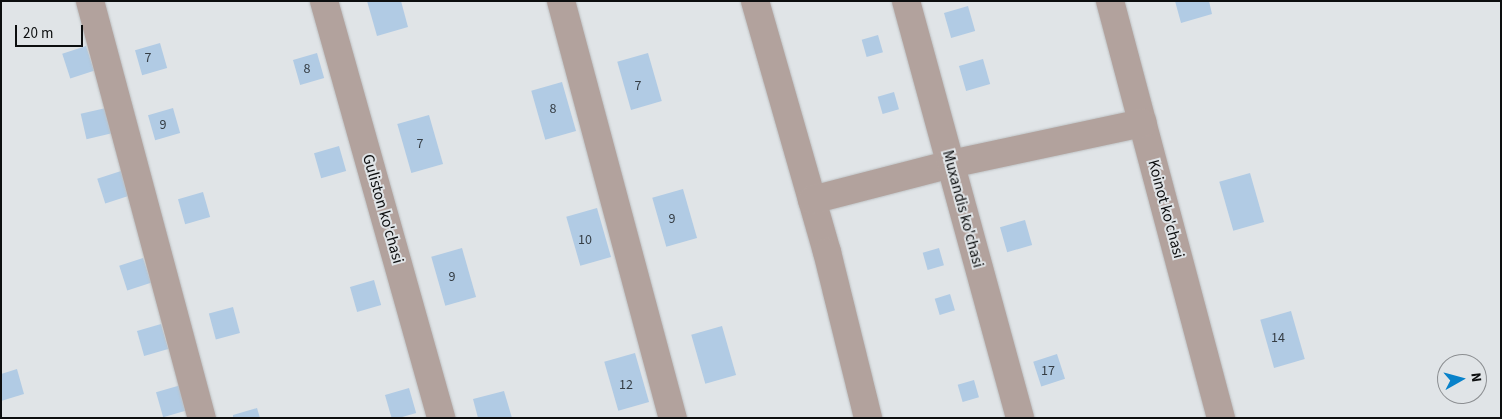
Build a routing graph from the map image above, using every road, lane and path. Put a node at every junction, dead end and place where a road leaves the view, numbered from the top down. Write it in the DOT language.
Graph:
graph roads {
  1 [pos="90,1"];
  2 [pos="324,1"];
  3 [pos="561,1"];
  4 [pos="756,1"];
  5 [pos="906,1"];
  6 [pos="1110,1"];
  7 [pos="1143,123"];
  8 [pos="951,164"];
  9 [pos="812,200"];
  10 [pos="202,418"];
  11 [pos="441,418"];
  12 [pos="673,418"];
  13 [pos="868,418"];
  14 [pos="1020,418"];
  15 [pos="1221,418"];
  1 -- 10 [label="street"];
  2 -- 11 [label="street, Guliston ko'chasi"];
  3 -- 12 [label="street"];
  4 -- 9 [label="street"];
  5 -- 8 [label="street, Muxandis ko'chasi"];
  6 -- 7 [label="street, Koinot ko'chasi"];
  7 -- 8 [label="street"];
  7 -- 15 [label="street, Koinot ko'chasi"];
  8 -- 9 [label="street"];
  8 -- 14 [label="street, Muxandis ko'chasi"];
  9 -- 13 [label="street"];
}
